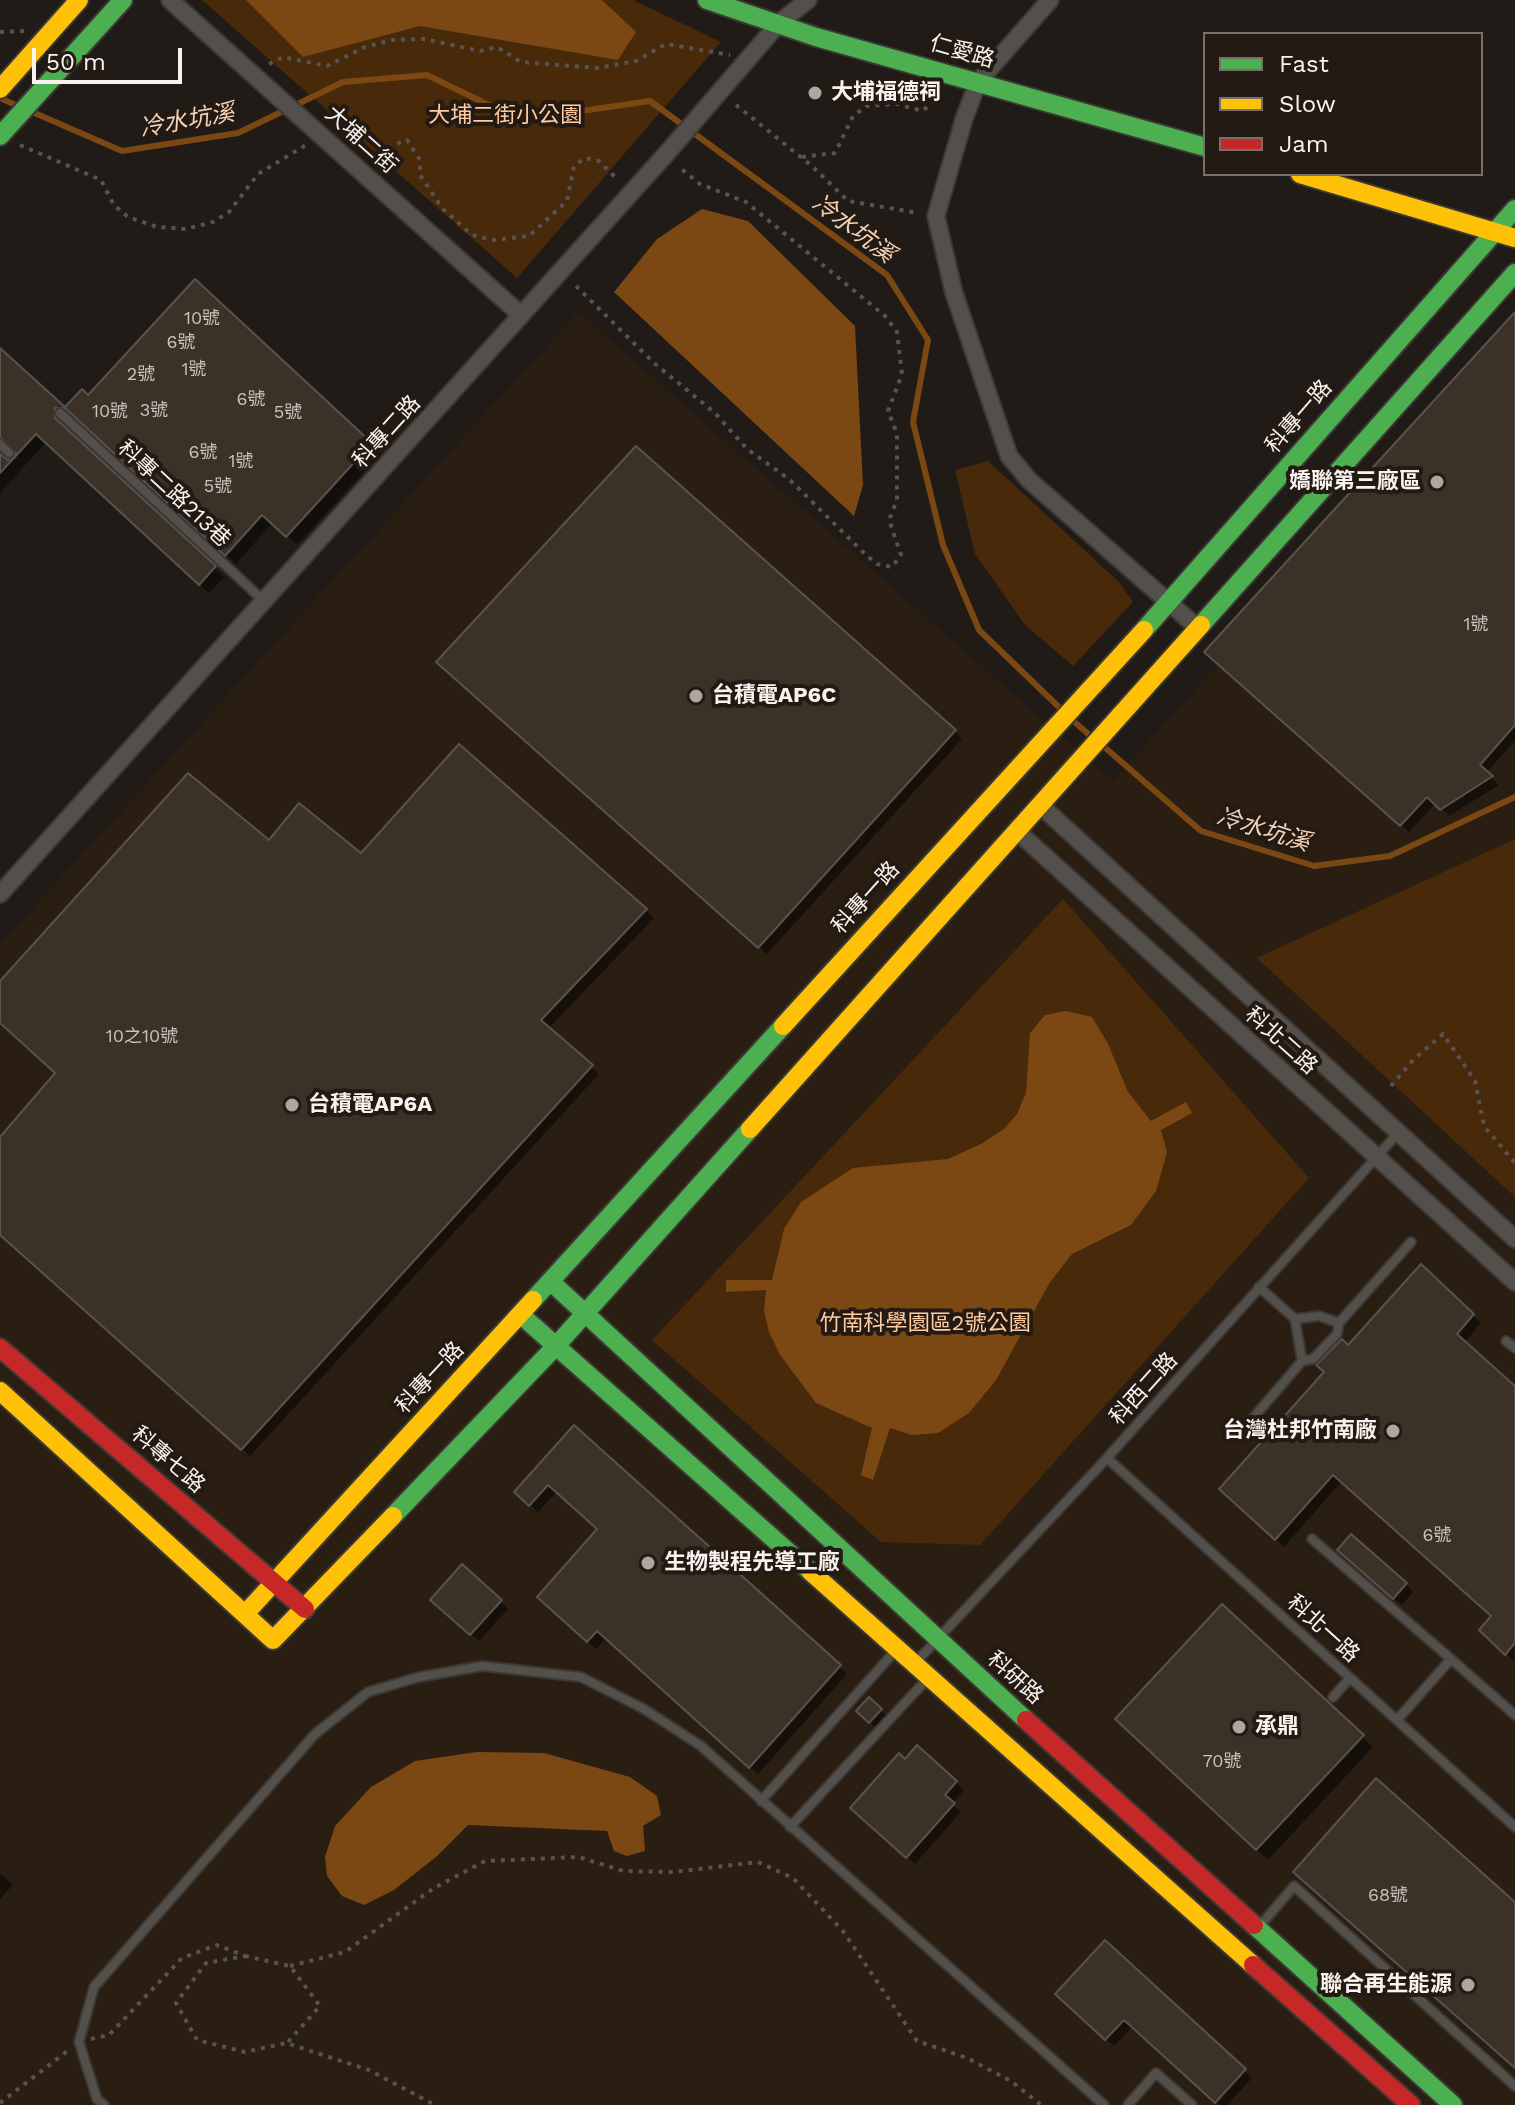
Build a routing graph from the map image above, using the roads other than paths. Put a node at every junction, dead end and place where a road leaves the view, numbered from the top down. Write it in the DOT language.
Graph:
graph roads {
  1 [pos="79,0"];
  2 [pos="123,0"];
  3 [pos="170,0"];
  4 [pos="707,0"];
  5 [pos="808,0"];
  6 [pos="1050,0"];
  7 [pos="779,23"];
  8 [pos="978,82"];
  9 [pos="0,89"];
  10 [pos="6,129"];
  11 [pos="1203,146"];
  12 [pos="1307,176"];
  13 [pos="1515,209"];
  14 [pos="1496,230"];
  15 [pos="1515,238"];
  16 [pos="1515,273"];
  17 [pos="521,315"];
  18 [pos="60,413"];
  19 [pos="0,444"];
  20 [pos="9,453"];
  21 [pos="264,601"];
  22 [pos="1169,601"];
  23 [pos="1198,628"];
  24 [pos="1025,790"];
  25 [pos="1002,816"];
  26 [pos="0,894"];
  27 [pos="1398,1133"];
  28 [pos="1377,1157"];
  29 [pos="1515,1239"];
  30 [pos="1411,1242"];
  31 [pos="550,1281"];
  32 [pos="1515,1282"];
  33 [pos="1259,1287"];
  34 [pos="586,1312"];
  35 [pos="521,1315"];
  36 [pos="1295,1319"];
  37 [pos="1339,1323"];
  38 [pos="1506,1341"];
  39 [pos="555,1347"];
  40 [pos="0,1348"];
  41 [pos="1515,1348"];
  42 [pos="1302,1361"];
  43 [pos="0,1391"];
  44 [pos="1247,1425"];
  45 [pos="1107,1458"];
  46 [pos="1312,1539"];
  47 [pos="274,1582"];
  48 [pos="305,1609"];
  49 [pos="245,1614"];
  50 [pos="937,1639"];
  51 [pos="896,1650"];
  52 [pos="1451,1659"];
  53 [pos="913,1665"];
  54 [pos="928,1678"];
  55 [pos="1350,1678"];
  56 [pos="1333,1697"];
  57 [pos="1515,1715"];
  58 [pos="1397,1720"];
  59 [pos="761,1801"];
  60 [pos="790,1827"];
  61 [pos="1515,1827"];
  62 [pos="1258,1929"];
  63 [pos="1515,2086"];
  64 [pos="104,2105"];
  65 [pos="1104,2105"];
  66 [pos="1128,2105"];
  67 [pos="1192,2105"];
  68 [pos="1411,2105"];
  69 [pos="1453,2105"];
  1 -- 9 [label="street"];
  2 -- 10 [label="street"];
  3 -- 17 [label="street, 大埔二街"];
  4 -- 7 [label="street, 仁愛路"];
  5 -- 7 [label="street, 科專二路"];
  6 -- 8 [label="street"];
  7 -- 8 [label="street, 仁愛路"];
  7 -- 17 [label="street, 科專二路"];
  8 -- 11 [label="street, 仁愛路"];
  8 -- 22 [label="street"];
  12 -- 14 [label="street"];
  13 -- 14 [label="street, 科專一路"];
  14 -- 15 [label="street"];
  14 -- 22 [label="street, 科專一路"];
  16 -- 23 [label="street, 科專一路"];
  17 -- 21 [label="street, 科專二路"];
  18 -- 21 [label="lane, 科專二路213巷"];
  19 -- 20 [label="lane"];
  21 -- 26 [label="street, 科專二路"];
  22 -- 23 [label="street"];
  22 -- 24 [label="street, 科專一路"];
  23 -- 24 [label="street, 科專一路"];
  24 -- 25 [label="street, 科專一路"];
  24 -- 25 [label="street, 科專一路"];
  24 -- 27 [label="street, 科北二路"];
  25 -- 28 [label="street, 科北二路"];
  25 -- 31 [label="street, 科專一路"];
  25 -- 34 [label="street, 科專一路"];
  27 -- 28 [label="lane, 科西二路"];
  27 -- 29 [label="street, 科北二路"];
  28 -- 32 [label="street, 科北二路"];
  28 -- 33 [label="lane, 科西二路"];
  30 -- 37 [label="lane"];
  31 -- 34 [label="street, 科研路"];
  31 -- 35 [label="street, 科專一路"];
  33 -- 36 [label="lane"];
  33 -- 45 [label="lane, 科西二路"];
  34 -- 39 [label="street, 科專一路"];
  34 -- 50 [label="street, 科研路"];
  35 -- 39 [label="street"];
  35 -- 47 [label="street, 科專一路"];
  36 -- 37 [label="lane"];
  36 -- 42 [label="lane"];
  37 -- 42 [label="lane"];
  38 -- 41 [label="lane"];
  39 -- 48 [label="street, 科專一路"];
  39 -- 51 [label="street"];
  40 -- 47 [label="street, 科專七路"];
  42 -- 44 [label="lane"];
  43 -- 49 [label="street"];
  45 -- 50 [label="lane, 科西二路"];
  45 -- 55 [label="lane, 科北一路"];
  46 -- 52 [label="lane"];
  47 -- 48 [label="street, 科專七路"];
  47 -- 49 [label="street, 科專一路"];
  48 -- 49 [label="street, 科專一路"];
  50 -- 53 [label="lane, 科西二路"];
  50 -- 62 [label="street, 科研路"];
  51 -- 53 [label="street"];
  51 -- 59 [label="lane"];
  52 -- 57 [label="lane"];
  52 -- 58 [label="lane"];
  53 -- 54 [label="street"];
  54 -- 60 [label="lane"];
  54 -- 68 [label="street"];
  55 -- 56 [label="lane"];
  55 -- 58 [label="lane, 科北一路"];
  58 -- 61 [label="lane, 科北一路"];
  59 -- 60 [label="lane"];
  59 -- 64 [label="lane"];
  60 -- 65 [label="lane"];
  62 -- 63 [label="lane"];
  62 -- 69 [label="street, 科研路"];
  66 -- 67 [label="lane"];
}
